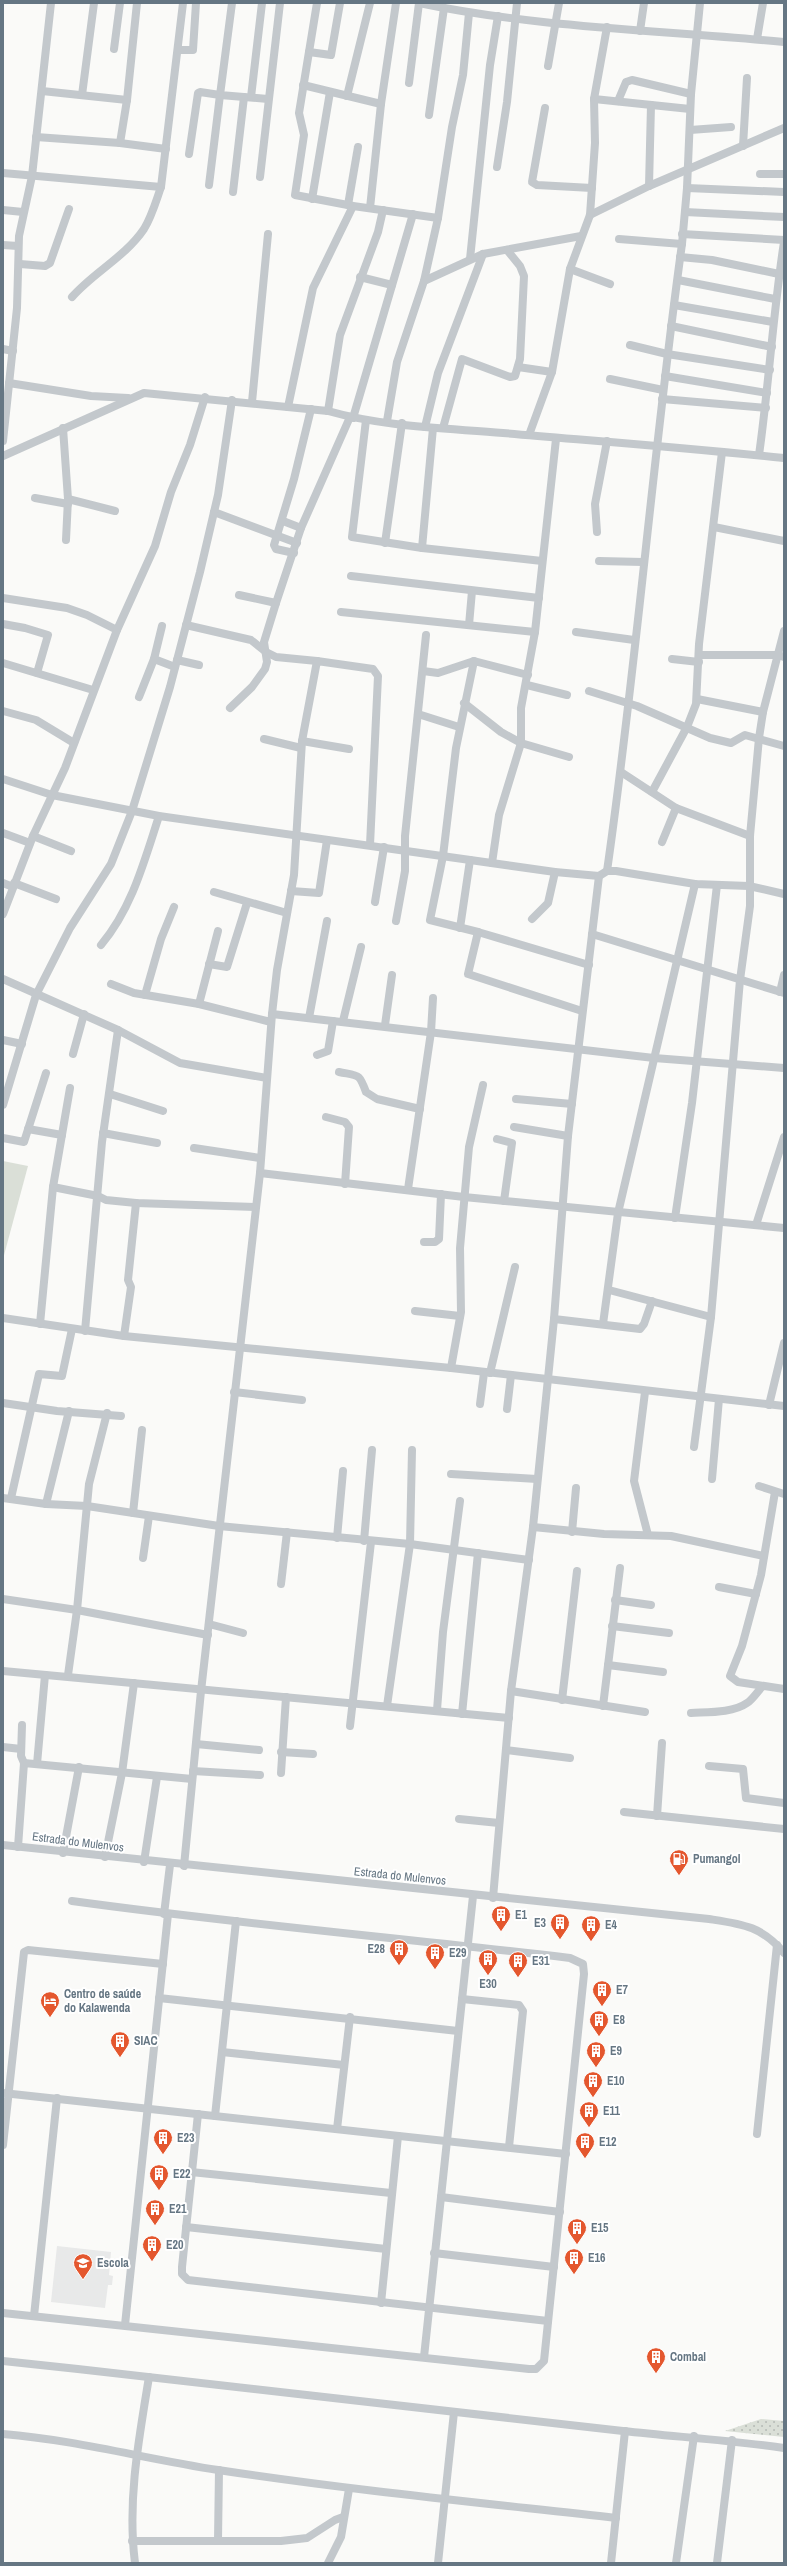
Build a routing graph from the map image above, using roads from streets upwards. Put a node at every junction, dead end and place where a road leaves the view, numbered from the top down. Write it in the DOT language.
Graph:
graph roads {
  1 [pos="51,3"];
  2 [pos="94,3"];
  3 [pos="120,3"];
  4 [pos="137,3"];
  5 [pos="183,3"];
  6 [pos="196,3"];
  7 [pos="232,3"];
  8 [pos="262,3"];
  9 [pos="280,3"];
  10 [pos="317,3"];
  11 [pos="340,3"];
  12 [pos="370,3"];
  13 [pos="396,3"];
  14 [pos="419,3"];
  15 [pos="517,3"];
  16 [pos="559,3"];
  17 [pos="644,3"];
  18 [pos="700,3"];
  19 [pos="763,3"];
  20 [pos="444,8"];
  21 [pos="469,13"];
  22 [pos="498,16"];
  23 [pos="515,18"];
  24 [pos="554,23"];
  25 [pos="607,28"];
  26 [pos="640,31"];
  27 [pos="697,35"];
  28 [pos="757,39"];
  29 [pos="784,42"];
  30 [pos="114,49"];
  31 [pos="178,50"];
  32 [pos="309,52"];
  33 [pos="548,66"];
  34 [pos="747,78"];
  35 [pos="408,83"];
  36 [pos="303,85"];
  37 [pos="42,91"];
  38 [pos="330,92"];
  39 [pos="691,94"];
  40 [pos="82,95"];
  41 [pos="220,95"];
  42 [pos="347,96"];
  43 [pos="248,97"];
  44 [pos="268,99"];
  45 [pos="594,99"];
  46 [pos="127,100"];
  47 [pos="618,101"];
  48 [pos="381,104"];
  49 [pos="651,105"];
  50 [pos="545,108"];
  51 [pos="690,109"];
  52 [pos="429,114"];
  53 [pos="731,127"];
  54 [pos="784,128"];
  55 [pos="690,130"];
  56 [pos="36,137"];
  57 [pos="120,143"];
  58 [pos="743,146"];
  59 [pos="358,147"];
  60 [pos="166,149"];
  61 [pos="189,154"];
  62 [pos="497,166"];
  63 [pos="688,168"];
  64 [pos="3,173"];
  65 [pos="760,174"];
  66 [pos="784,174"];
  67 [pos="32,176"];
  68 [pos="260,178"];
  69 [pos="209,185"];
  70 [pos="161,186"];
  71 [pos="649,186"];
  72 [pos="592,188"];
  73 [pos="687,188"];
  74 [pos="232,192"];
  75 [pos="784,192"];
  76 [pos="312,199"];
  77 [pos="351,206"];
  78 [pos="370,208"];
  79 [pos="69,209"];
  80 [pos="3,210"];
  81 [pos="383,210"];
  82 [pos="23,212"];
  83 [pos="684,212"];
  84 [pos="413,214"];
  85 [pos="590,216"];
  86 [pos="784,217"];
  87 [pos="438,218"];
  88 [pos="268,234"];
  89 [pos="682,234"];
  90 [pos="581,236"];
  91 [pos="619,239"];
  92 [pos="784,241"];
  93 [pos="682,244"];
  94 [pos="3,245"];
  95 [pos="18,246"];
  96 [pos="507,250"];
  97 [pos="483,254"];
  98 [pos="680,257"];
  99 [pos="470,258"];
  100 [pos="20,264"];
  101 [pos="570,269"];
  102 [pos="779,274"];
  103 [pos="360,277"];
  104 [pos="678,280"];
  105 [pos="424,281"];
  106 [pos="610,284"];
  107 [pos="392,285"];
  108 [pos="781,287"];
  109 [pos="72,296"];
  110 [pos="775,300"];
  111 [pos="674,306"];
  112 [pos="773,322"];
  113 [pos="671,326"];
  114 [pos="630,345"];
  115 [pos="772,347"];
  116 [pos="3,349"];
  117 [pos="13,351"];
  118 [pos="667,354"];
  119 [pos="518,367"];
  120 [pos="770,370"];
  121 [pos="552,372"];
  122 [pos="665,376"];
  123 [pos="610,379"];
  124 [pos="9,383"];
  125 [pos="663,390"];
  126 [pos="767,394"];
  127 [pos="205,397"];
  128 [pos="131,398"];
  129 [pos="662,399"];
  130 [pos="232,400"];
  131 [pos="252,402"];
  132 [pos="288,407"];
  133 [pos="766,408"];
  134 [pos="311,409"];
  135 [pos="328,411"];
  136 [pos="352,418"];
  137 [pos="366,420"];
  138 [pos="387,421"];
  139 [pos="402,424"];
  140 [pos="429,427"];
  141 [pos="63,428"];
  142 [pos="443,428"];
  143 [pos="529,436"];
  144 [pos="556,439"];
  145 [pos="3,441"];
  146 [pos="607,441"];
  147 [pos="3,446"];
  148 [pos="658,446"];
  149 [pos="722,452"];
  150 [pos="759,455"];
  151 [pos="3,456"];
  152 [pos="784,458"];
  153 [pos="35,498"];
  154 [pos="68,502"];
  155 [pos="115,511"];
  156 [pos="214,512"];
  157 [pos="283,521"];
  158 [pos="714,527"];
  159 [pos="301,528"];
  160 [pos="598,532"];
  161 [pos="278,535"];
  162 [pos="66,540"];
  163 [pos="784,540"];
  164 [pos="297,543"];
  165 [pos="385,543"];
  166 [pos="422,548"];
  167 [pos="294,553"];
  168 [pos="542,561"];
  169 [pos="599,561"];
  170 [pos="643,562"];
  171 [pos="351,576"];
  172 [pos="472,591"];
  173 [pos="239,596"];
  174 [pos="3,598"];
  175 [pos="538,598"];
  176 [pos="276,603"];
  177 [pos="341,612"];
  178 [pos="3,624"];
  179 [pos="186,625"];
  180 [pos="469,625"];
  181 [pos="162,626"];
  182 [pos="117,630"];
  183 [pos="784,631"];
  184 [pos="535,632"];
  185 [pos="576,632"];
  186 [pos="426,635"];
  187 [pos="634,640"];
  188 [pos="266,652"];
  189 [pos="781,656"];
  190 [pos="699,658"];
  191 [pos="154,659"];
  192 [pos="672,660"];
  193 [pos="317,661"];
  194 [pos="474,661"];
  195 [pos="3,663"];
  196 [pos="176,663"];
  197 [pos="199,665"];
  198 [pos="423,671"];
  199 [pos="37,673"];
  200 [pos="528,675"];
  201 [pos="527,685"];
  202 [pos="93,690"];
  203 [pos="589,691"];
  204 [pos="567,695"];
  205 [pos="140,698"];
  206 [pos="697,699"];
  207 [pos="628,702"];
  208 [pos="464,703"];
  209 [pos="230,708"];
  210 [pos="3,711"];
  211 [pos="763,712"];
  212 [pos="418,714"];
  213 [pos="459,727"];
  214 [pos="687,728"];
  215 [pos="759,738"];
  216 [pos="264,739"];
  217 [pos="74,743"];
  218 [pos="521,743"];
  219 [pos="302,744"];
  220 [pos="784,746"];
  221 [pos="349,748"];
  222 [pos="569,757"];
  223 [pos="621,772"];
  224 [pos="3,778"];
  225 [pos="652,792"];
  226 [pos="52,795"];
  227 [pos="676,808"];
  228 [pos="132,812"];
  229 [pos="159,816"];
  230 [pos="3,833"];
  231 [pos="750,836"];
  232 [pos="298,837"];
  233 [pos="32,840"];
  234 [pos="327,840"];
  235 [pos="662,842"];
  236 [pos="370,845"];
  237 [pos="384,847"];
  238 [pos="406,850"];
  239 [pos="71,851"];
  240 [pos="443,856"];
  241 [pos="470,860"];
  242 [pos="492,863"];
  243 [pos="607,871"];
  244 [pos="555,872"];
  245 [pos="599,876"];
  246 [pos="3,883"];
  247 [pos="695,884"];
  248 [pos="13,885"];
  249 [pos="717,886"];
  250 [pos="750,886"];
  251 [pos="291,891"];
  252 [pos="214,892"];
  253 [pos="784,894"];
  254 [pos="56,899"];
  255 [pos="375,902"];
  256 [pos="247,903"];
  257 [pos="174,906"];
  258 [pos="287,913"];
  259 [pos="3,914"];
  260 [pos="532,919"];
  261 [pos="327,921"];
  262 [pos="396,921"];
  263 [pos="460,928"];
  264 [pos="218,932"];
  265 [pos="478,932"];
  266 [pos="592,934"];
  267 [pos="101,945"];
  268 [pos="361,947"];
  269 [pos="676,961"];
  270 [pos="209,964"];
  271 [pos="589,965"];
  272 [pos="708,969"];
  273 [pos="392,975"];
  274 [pos="784,975"];
  275 [pos="3,979"];
  276 [pos="740,980"];
  277 [pos="111,984"];
  278 [pos="782,992"];
  279 [pos="36,995"];
  280 [pos="145,995"];
  281 [pos="433,998"];
  282 [pos="199,1004"];
  283 [pos="582,1011"];
  284 [pos="84,1014"];
  285 [pos="271,1018"];
  286 [pos="309,1018"];
  287 [pos="333,1021"];
  288 [pos="343,1021"];
  289 [pos="384,1025"];
  290 [pos="118,1030"];
  291 [pos="431,1032"];
  292 [pos="3,1040"];
  293 [pos="22,1044"];
  294 [pos="580,1048"];
  295 [pos="73,1054"];
  296 [pos="317,1055"];
  297 [pos="654,1058"];
  298 [pos="696,1061"];
  299 [pos="733,1063"];
  300 [pos="784,1068"];
  301 [pos="339,1072"];
  302 [pos="46,1073"];
  303 [pos="267,1078"];
  304 [pos="483,1085"];
  305 [pos="70,1088"];
  306 [pos="110,1094"];
  307 [pos="516,1098"];
  308 [pos="572,1104"];
  309 [pos="3,1105"];
  310 [pos="420,1109"];
  311 [pos="163,1111"];
  312 [pos="326,1118"];
  313 [pos="514,1127"];
  314 [pos="28,1129"];
  315 [pos="103,1133"];
  316 [pos="62,1135"];
  317 [pos="568,1136"];
  318 [pos="784,1137"];
  319 [pos="3,1138"];
  320 [pos="497,1139"];
  321 [pos="157,1143"];
  322 [pos="194,1148"];
  323 [pos="260,1158"];
  324 [pos="260,1173"];
  325 [pos="345,1184"];
  326 [pos="53,1187"];
  327 [pos="408,1189"];
  328 [pos="441,1194"];
  329 [pos="98,1196"];
  330 [pos="464,1197"];
  331 [pos="504,1201"];
  332 [pos="136,1203"];
  333 [pos="562,1206"];
  334 [pos="255,1207"];
  335 [pos="618,1213"];
  336 [pos="675,1218"];
  337 [pos="718,1222"];
  338 [pos="756,1225"];
  339 [pos="784,1228"];
  340 [pos="424,1242"];
  341 [pos="515,1267"];
  342 [pos="609,1290"];
  343 [pos="652,1301"];
  344 [pos="415,1311"];
  345 [pos="460,1316"];
  346 [pos="711,1317"];
  347 [pos="3,1318"];
  348 [pos="554,1319"];
  349 [pos="40,1324"];
  350 [pos="603,1324"];
  351 [pos="72,1329"];
  352 [pos="85,1331"];
  353 [pos="124,1336"];
  354 [pos="784,1343"];
  355 [pos="239,1347"];
  356 [pos="451,1368"];
  357 [pos="487,1373"];
  358 [pos="511,1375"];
  359 [pos="548,1380"];
  360 [pos="234,1392"];
  361 [pos="645,1392"];
  362 [pos="700,1398"];
  363 [pos="719,1399"];
  364 [pos="302,1400"];
  365 [pos="3,1403"];
  366 [pos="480,1404"];
  367 [pos="769,1405"];
  368 [pos="784,1406"];
  369 [pos="32,1407"];
  370 [pos="507,1409"];
  371 [pos="69,1411"];
  372 [pos="108,1413"];
  373 [pos="121,1416"];
  374 [pos="142,1430"];
  375 [pos="694,1447"];
  376 [pos="372,1450"];
  377 [pos="412,1450"];
  378 [pos="343,1472"];
  379 [pos="452,1474"];
  380 [pos="537,1479"];
  381 [pos="712,1479"];
  382 [pos="759,1486"];
  383 [pos="576,1488"];
  384 [pos="775,1492"];
  385 [pos="784,1494"];
  386 [pos="7,1498"];
  387 [pos="460,1501"];
  388 [pos="46,1504"];
  389 [pos="86,1506"];
  390 [pos="133,1513"];
  391 [pos="149,1516"];
  392 [pos="219,1526"];
  393 [pos="533,1527"];
  394 [pos="287,1532"];
  395 [pos="572,1532"];
  396 [pos="648,1535"];
  397 [pos="337,1538"];
  398 [pos="368,1541"];
  399 [pos="410,1544"];
  400 [pos="455,1549"];
  401 [pos="478,1553"];
  402 [pos="764,1556"];
  403 [pos="143,1558"];
  404 [pos="529,1560"];
  405 [pos="620,1568"];
  406 [pos="577,1571"];
  407 [pos="281,1584"];
  408 [pos="719,1586"];
  409 [pos="756,1594"];
  410 [pos="3,1599"];
  411 [pos="615,1600"];
  412 [pos="651,1605"];
  413 [pos="77,1610"];
  414 [pos="209,1624"];
  415 [pos="612,1626"];
  416 [pos="243,1633"];
  417 [pos="669,1633"];
  418 [pos="208,1635"];
  419 [pos="608,1665"];
  420 [pos="3,1671"];
  421 [pos="662,1672"];
  422 [pos="45,1675"];
  423 [pos="68,1675"];
  424 [pos="134,1683"];
  425 [pos="762,1687"];
  426 [pos="784,1689"];
  427 [pos="201,1691"];
  428 [pos="511,1691"];
  429 [pos="286,1698"];
  430 [pos="562,1700"];
  431 [pos="352,1704"];
  432 [pos="387,1706"];
  433 [pos="603,1706"];
  434 [pos="437,1710"];
  435 [pos="644,1712"];
  436 [pos="691,1713"];
  437 [pos="462,1714"];
  438 [pos="509,1718"];
  439 [pos="22,1725"];
  440 [pos="350,1726"];
  441 [pos="662,1743"];
  442 [pos="196,1744"];
  443 [pos="3,1747"];
  444 [pos="21,1749"];
  445 [pos="260,1750"];
  446 [pos="506,1750"];
  447 [pos="281,1752"];
  448 [pos="313,1754"];
  449 [pos="570,1758"];
  450 [pos="24,1763"];
  451 [pos="37,1764"];
  452 [pos="708,1766"];
  453 [pos="79,1767"];
  454 [pos="122,1773"];
  455 [pos="281,1773"];
  456 [pos="192,1775"];
  457 [pos="260,1775"];
  458 [pos="157,1777"];
  459 [pos="784,1803"];
  460 [pos="624,1812"];
  461 [pos="657,1816"];
  462 [pos="459,1820"];
  463 [pos="499,1823"];
  464 [pos="784,1828"];
  465 [pos="3,1846"];
  466 [pos="18,1847"];
  467 [pos="63,1853"];
  468 [pos="105,1857"];
  469 [pos="144,1862"];
  470 [pos="170,1864"];
  471 [pos="184,1866"];
  472 [pos="473,1896"];
  473 [pos="493,1898"];
  474 [pos="72,1901"];
  475 [pos="166,1914"];
  476 [pos="236,1921"];
  477 [pos="777,1945"];
  478 [pos="468,1946"];
  479 [pos="784,1954"];
  480 [pos="163,1964"];
  481 [pos="159,1998"];
  482 [pos="462,1999"];
  483 [pos="226,2004"];
  484 [pos="350,2017"];
  485 [pos="458,2031"];
  486 [pos="222,2052"];
  487 [pos="344,2066"];
  488 [pos="6,2093"];
  489 [pos="57,2098"];
  490 [pos="148,2108"];
  491 [pos="198,2114"];
  492 [pos="215,2116"];
  493 [pos="337,2129"];
  494 [pos="757,2134"];
  495 [pos="398,2136"];
  496 [pos="446,2142"];
  497 [pos="3,2144"];
  498 [pos="510,2147"];
  499 [pos="566,2154"];
  500 [pos="191,2172"];
  501 [pos="391,2193"];
  502 [pos="441,2197"];
  503 [pos="560,2212"];
  504 [pos="186,2227"];
  505 [pos="386,2249"];
  506 [pos="434,2253"];
  507 [pos="554,2267"];
  508 [pos="381,2303"];
  509 [pos="428,2307"];
  510 [pos="3,2313"];
  511 [pos="34,2316"];
  512 [pos="548,2321"];
  513 [pos="125,2325"];
  514 [pos="424,2357"];
  515 [pos="3,2361"];
  516 [pos="149,2377"];
  517 [pos="454,2412"];
  518 [pos="625,2431"];
  519 [pos="3,2434"];
  520 [pos="694,2436"];
  521 [pos="732,2440"];
  522 [pos="784,2448"];
  523 [pos="137,2454"];
  524 [pos="219,2470"];
  525 [pos="349,2489"];
  526 [pos="444,2499"];
  527 [pos="343,2517"];
  528 [pos="616,2518"];
  529 [pos="218,2540"];
  530 [pos="132,2541"];
  531 [pos="135,2563"];
  532 [pos="328,2563"];
  533 [pos="438,2563"];
  534 [pos="611,2563"];
  535 [pos="676,2563"];
  536 [pos="717,2563"];
  1 -- 37 [label="street"];
  2 -- 40 [label="street"];
  3 -- 30 [label="street"];
  4 -- 46 [label="street"];
  5 -- 31 [label="street"];
  6 -- 31 [label="street"];
  7 -- 41 [label="street"];
  8 -- 43 [label="street"];
  9 -- 44 [label="street"];
  10 -- 32 [label="street"];
  11 -- 32 [label="street"];
  12 -- 42 [label="street"];
  13 -- 48 [label="street"];
  14 -- 20 [label="street"];
  14 -- 35 [label="street"];
  15 -- 23 [label="street"];
  16 -- 24 [label="street"];
  17 -- 26 [label="street"];
  18 -- 27 [label="street"];
  19 -- 28 [label="street"];
  20 -- 21 [label="street"];
  20 -- 52 [label="street"];
  21 -- 22 [label="street"];
  21 -- 87 [label="street"];
  22 -- 23 [label="street"];
  22 -- 99 [label="street"];
  23 -- 24 [label="street"];
  23 -- 62 [label="street"];
  24 -- 25 [label="street"];
  24 -- 33 [label="street"];
  25 -- 26 [label="street"];
  25 -- 45 [label="street"];
  26 -- 27 [label="street"];
  27 -- 28 [label="street"];
  27 -- 39 [label="street"];
  28 -- 29 [label="street"];
  31 -- 60 [label="street"];
  32 -- 36 [label="street"];
  34 -- 58 [label="street"];
  36 -- 38 [label="street"];
  36 -- 76 [label="street"];
  37 -- 40 [label="street"];
  37 -- 56 [label="street"];
  38 -- 42 [label="street"];
  38 -- 76 [label="street"];
  39 -- 47 [label="street"];
  39 -- 51 [label="street"];
  40 -- 46 [label="street"];
  41 -- 43 [label="street"];
  41 -- 61 [label="street"];
  41 -- 69 [label="street"];
  42 -- 48 [label="street"];
  43 -- 44 [label="street"];
  43 -- 74 [label="street"];
  44 -- 68 [label="street"];
  45 -- 47 [label="street"];
  45 -- 72 [label="street"];
  46 -- 57 [label="street"];
  47 -- 49 [label="street"];
  48 -- 78 [label="street"];
  49 -- 51 [label="street"];
  49 -- 71 [label="street"];
  50 -- 72 [label="street"];
  51 -- 55 [label="street"];
  53 -- 55 [label="street"];
  54 -- 58 [label="street"];
  55 -- 63 [label="street"];
  56 -- 57 [label="street"];
  56 -- 67 [label="street"];
  57 -- 60 [label="street"];
  58 -- 63 [label="street"];
  59 -- 77 [label="street"];
  60 -- 70 [label="street"];
  63 -- 71 [label="street"];
  63 -- 73 [label="street"];
  64 -- 67 [label="street"];
  65 -- 66 [label="street"];
  67 -- 70 [label="street"];
  67 -- 82 [label="street"];
  70 -- 109 [label="street"];
  71 -- 85 [label="street"];
  72 -- 85 [label="street"];
  73 -- 75 [label="street"];
  73 -- 83 [label="street"];
  76 -- 77 [label="street"];
  77 -- 78 [label="street"];
  77 -- 132 [label="street"];
  78 -- 81 [label="street"];
  79 -- 100 [label="street"];
  80 -- 82 [label="street"];
  81 -- 84 [label="street"];
  81 -- 103 [label="street"];
  82 -- 95 [label="street"];
  83 -- 86 [label="street"];
  83 -- 89 [label="street"];
  84 -- 87 [label="street"];
  84 -- 107 [label="street"];
  85 -- 90 [label="street"];
  87 -- 105 [label="street"];
  88 -- 131 [label="street"];
  89 -- 92 [label="street"];
  89 -- 93 [label="street"];
  90 -- 96 [label="street"];
  90 -- 101 [label="street"];
  91 -- 93 [label="street"];
  92 -- 102 [label="street"];
  93 -- 98 [label="street"];
  94 -- 95 [label="street"];
  95 -- 100 [label="street"];
  96 -- 97 [label="street"];
  96 -- 119 [label="street"];
  97 -- 99 [label="street"];
  97 -- 140 [label="street"];
  98 -- 102 [label="street"];
  98 -- 104 [label="street"];
  99 -- 105 [label="street"];
  100 -- 117 [label="street"];
  101 -- 106 [label="street"];
  101 -- 121 [label="street"];
  102 -- 108 [label="street"];
  103 -- 107 [label="street"];
  103 -- 135 [label="street"];
  104 -- 110 [label="street"];
  104 -- 111 [label="street"];
  105 -- 138 [label="street"];
  107 -- 136 [label="street"];
  108 -- 110 [label="street"];
  110 -- 112 [label="street"];
  111 -- 112 [label="street"];
  111 -- 113 [label="street"];
  112 -- 115 [label="street"];
  113 -- 115 [label="street"];
  113 -- 118 [label="street"];
  114 -- 118 [label="street"];
  115 -- 120 [label="street"];
  116 -- 117 [label="street"];
  117 -- 124 [label="street"];
  118 -- 120 [label="street"];
  118 -- 122 [label="street"];
  119 -- 121 [label="street"];
  119 -- 142 [label="street"];
  120 -- 126 [label="street"];
  121 -- 143 [label="street"];
  122 -- 125 [label="street"];
  122 -- 126 [label="street"];
  123 -- 125 [label="street"];
  124 -- 128 [label="street"];
  124 -- 145 [label="street"];
  125 -- 129 [label="street"];
  126 -- 133 [label="street"];
  127 -- 128 [label="street"];
  127 -- 130 [label="street"];
  127 -- 182 [label="street"];
  128 -- 141 [label="street"];
  129 -- 133 [label="street"];
  129 -- 148 [label="street"];
  130 -- 131 [label="street"];
  130 -- 156 [label="street"];
  131 -- 132 [label="street"];
  132 -- 134 [label="street"];
  133 -- 150 [label="street"];
  134 -- 135 [label="street"];
  134 -- 157 [label="street"];
  135 -- 136 [label="street"];
  136 -- 137 [label="street"];
  136 -- 159 [label="street"];
  137 -- 138 [label="street"];
  137 -- 165 [label="street"];
  138 -- 139 [label="street"];
  139 -- 140 [label="street"];
  139 -- 165 [label="street"];
  140 -- 142 [label="street"];
  140 -- 166 [label="street"];
  141 -- 151 [label="street"];
  141 -- 154 [label="street"];
  142 -- 143 [label="street"];
  143 -- 144 [label="street"];
  144 -- 146 [label="street"];
  144 -- 168 [label="street"];
  146 -- 148 [label="street"];
  146 -- 160 [label="street"];
  147 -- 151 [label="street"];
  148 -- 149 [label="street"];
  148 -- 170 [label="street"];
  149 -- 150 [label="street"];
  149 -- 158 [label="street"];
  150 -- 152 [label="street"];
  153 -- 154 [label="street"];
  154 -- 155 [label="street"];
  154 -- 162 [label="street"];
  156 -- 161 [label="street"];
  156 -- 179 [label="street"];
  157 -- 159 [label="street"];
  157 -- 161 [label="street"];
  158 -- 163 [label="street"];
  158 -- 190 [label="street"];
  159 -- 164 [label="street"];
  161 -- 164 [label="street"];
  161 -- 167 [label="street"];
  164 -- 167 [label="street"];
  165 -- 166 [label="street"];
  166 -- 168 [label="street"];
  167 -- 176 [label="street"];
  168 -- 175 [label="street"];
  169 -- 170 [label="street"];
  170 -- 187 [label="street"];
  171 -- 172 [label="street"];
  172 -- 175 [label="street"];
  172 -- 180 [label="street"];
  173 -- 176 [label="street"];
  174 -- 182 [label="street"];
  175 -- 184 [label="street"];
  176 -- 188 [label="street"];
  177 -- 180 [label="street"];
  178 -- 199 [label="street"];
  179 -- 188 [label="street"];
  179 -- 196 [label="street"];
  180 -- 184 [label="street"];
  181 -- 191 [label="street"];
  182 -- 202 [label="street"];
  183 -- 189 [label="street"];
  184 -- 200 [label="street"];
  185 -- 187 [label="street"];
  186 -- 198 [label="street"];
  187 -- 207 [label="street"];
  188 -- 193 [label="street"];
  188 -- 209 [label="street"];
  189 -- 190 [label="street"];
  189 -- 211 [label="street"];
  190 -- 192 [label="street"];
  190 -- 206 [label="street"];
  191 -- 196 [label="street"];
  191 -- 205 [label="street"];
  193 -- 219 [label="street"];
  193 -- 236 [label="street"];
  194 -- 198 [label="street"];
  194 -- 200 [label="street"];
  194 -- 208 [label="street"];
  195 -- 199 [label="street"];
  196 -- 197 [label="street"];
  196 -- 228 [label="street"];
  198 -- 212 [label="street"];
  199 -- 202 [label="street"];
  200 -- 201 [label="street"];
  201 -- 204 [label="street"];
  201 -- 218 [label="street"];
  202 -- 217 [label="street"];
  203 -- 207 [label="street"];
  206 -- 211 [label="street"];
  206 -- 214 [label="street"];
  207 -- 214 [label="street"];
  207 -- 223 [label="street"];
  208 -- 213 [label="street"];
  208 -- 218 [label="street"];
  210 -- 217 [label="street"];
  211 -- 215 [label="street"];
  212 -- 213 [label="street"];
  212 -- 238 [label="street"];
  213 -- 240 [label="street"];
  214 -- 215 [label="street"];
  214 -- 225 [label="street"];
  215 -- 220 [label="street"];
  215 -- 231 [label="street"];
  216 -- 219 [label="street"];
  217 -- 226 [label="street"];
  218 -- 222 [label="street"];
  218 -- 242 [label="street"];
  219 -- 221 [label="street"];
  219 -- 232 [label="street"];
  223 -- 225 [label="street"];
  223 -- 243 [label="street"];
  224 -- 226 [label="street"];
  225 -- 227 [label="street"];
  226 -- 228 [label="street"];
  226 -- 233 [label="street"];
  227 -- 231 [label="street"];
  227 -- 235 [label="street"];
  228 -- 229 [label="street"];
  228 -- 279 [label="street"];
  229 -- 232 [label="street"];
  229 -- 267 [label="street"];
  230 -- 233 [label="street"];
  231 -- 250 [label="street"];
  232 -- 234 [label="street"];
  232 -- 251 [label="street"];
  233 -- 239 [label="street"];
  233 -- 248 [label="street"];
  234 -- 236 [label="street"];
  234 -- 251 [label="street"];
  236 -- 237 [label="street"];
  237 -- 238 [label="street"];
  237 -- 255 [label="street"];
  238 -- 240 [label="street"];
  238 -- 262 [label="street"];
  240 -- 241 [label="street"];
  240 -- 263 [label="street"];
  241 -- 242 [label="street"];
  241 -- 263 [label="street"];
  242 -- 244 [label="street"];
  243 -- 245 [label="street"];
  243 -- 247 [label="street"];
  244 -- 245 [label="street"];
  244 -- 260 [label="street"];
  245 -- 266 [label="street"];
  246 -- 248 [label="street"];
  247 -- 249 [label="street"];
  247 -- 269 [label="street"];
  248 -- 254 [label="street"];
  248 -- 259 [label="street"];
  249 -- 250 [label="street"];
  249 -- 272 [label="street"];
  250 -- 253 [label="street"];
  250 -- 276 [label="street"];
  251 -- 258 [label="street"];
  252 -- 256 [label="street"];
  256 -- 258 [label="street"];
  256 -- 270 [label="street"];
  257 -- 280 [label="street"];
  258 -- 285 [label="street"];
  261 -- 286 [label="street"];
  263 -- 265 [label="street"];
  264 -- 270 [label="street"];
  265 -- 271 [label="street"];
  265 -- 283 [label="street"];
  266 -- 269 [label="street"];
  266 -- 271 [label="street"];
  268 -- 288 [label="street"];
  269 -- 272 [label="street"];
  269 -- 297 [label="street"];
  270 -- 282 [label="street"];
  271 -- 283 [label="street"];
  272 -- 276 [label="street"];
  272 -- 298 [label="street"];
  273 -- 289 [label="street"];
  274 -- 278 [label="street"];
  275 -- 279 [label="street"];
  276 -- 278 [label="street"];
  276 -- 299 [label="street"];
  277 -- 280 [label="street"];
  279 -- 284 [label="street"];
  279 -- 293 [label="street"];
  280 -- 282 [label="street"];
  281 -- 291 [label="street"];
  282 -- 285 [label="street"];
  283 -- 294 [label="street"];
  284 -- 290 [label="street"];
  284 -- 295 [label="street"];
  285 -- 286 [label="street"];
  285 -- 303 [label="street"];
  286 -- 287 [label="street"];
  287 -- 288 [label="street"];
  287 -- 296 [label="street"];
  288 -- 289 [label="street"];
  289 -- 291 [label="street"];
  290 -- 303 [label="street"];
  290 -- 306 [label="street"];
  291 -- 294 [label="street"];
  291 -- 310 [label="street"];
  292 -- 293 [label="street"];
  293 -- 309 [label="street"];
  294 -- 297 [label="street"];
  294 -- 308 [label="street"];
  297 -- 298 [label="street"];
  297 -- 335 [label="street"];
  298 -- 299 [label="street"];
  298 -- 336 [label="street"];
  299 -- 300 [label="street"];
  299 -- 337 [label="street"];
  301 -- 310 [label="street"];
  302 -- 314 [label="street"];
  303 -- 323 [label="street"];
  304 -- 330 [label="street"];
  305 -- 316 [label="street"];
  306 -- 311 [label="street"];
  306 -- 315 [label="street"];
  307 -- 308 [label="street"];
  308 -- 317 [label="street"];
  310 -- 327 [label="street"];
  312 -- 325 [label="street"];
  313 -- 317 [label="street"];
  314 -- 316 [label="street"];
  314 -- 319 [label="street"];
  315 -- 321 [label="street"];
  315 -- 329 [label="street"];
  316 -- 326 [label="street"];
  317 -- 333 [label="street"];
  318 -- 338 [label="street"];
  320 -- 331 [label="street"];
  322 -- 323 [label="street"];
  323 -- 324 [label="street"];
  324 -- 325 [label="street"];
  324 -- 334 [label="street"];
  325 -- 327 [label="street"];
  326 -- 329 [label="street"];
  326 -- 349 [label="street"];
  327 -- 328 [label="street"];
  328 -- 330 [label="street"];
  328 -- 340 [label="street"];
  329 -- 332 [label="street"];
  329 -- 352 [label="street"];
  330 -- 331 [label="street"];
  330 -- 345 [label="street"];
  331 -- 333 [label="street"];
  332 -- 334 [label="street"];
  332 -- 353 [label="street"];
  333 -- 335 [label="street"];
  333 -- 348 [label="street"];
  334 -- 355 [label="street"];
  335 -- 336 [label="street"];
  335 -- 342 [label="street"];
  336 -- 337 [label="street"];
  337 -- 338 [label="street"];
  337 -- 346 [label="street"];
  338 -- 339 [label="street"];
  341 -- 357 [label="street"];
  342 -- 343 [label="street"];
  342 -- 350 [label="street"];
  343 -- 346 [label="street"];
  343 -- 350 [label="street"];
  344 -- 345 [label="street"];
  345 -- 356 [label="street"];
  346 -- 362 [label="street"];
  347 -- 349 [label="street"];
  348 -- 350 [label="street"];
  348 -- 359 [label="street"];
  349 -- 351 [label="street"];
  351 -- 352 [label="street"];
  351 -- 369 [label="street"];
  352 -- 353 [label="street"];
  353 -- 355 [label="street"];
  354 -- 367 [label="street"];
  355 -- 356 [label="street"];
  355 -- 360 [label="street"];
  356 -- 357 [label="street"];
  357 -- 358 [label="street"];
  357 -- 366 [label="street"];
  358 -- 359 [label="street"];
  358 -- 370 [label="street"];
  359 -- 361 [label="street"];
  359 -- 380 [label="street"];
  360 -- 364 [label="street"];
  360 -- 392 [label="street"];
  361 -- 362 [label="street"];
  361 -- 396 [label="street"];
  362 -- 363 [label="street"];
  362 -- 375 [label="street"];
  363 -- 367 [label="street"];
  363 -- 381 [label="street"];
  365 -- 369 [label="street"];
  367 -- 368 [label="street"];
  369 -- 371 [label="street"];
  369 -- 386 [label="street"];
  371 -- 372 [label="street"];
  371 -- 388 [label="street"];
  372 -- 373 [label="street"];
  372 -- 389 [label="street"];
  374 -- 390 [label="street"];
  376 -- 398 [label="street"];
  377 -- 399 [label="street"];
  378 -- 397 [label="street"];
  379 -- 380 [label="street"];
  380 -- 393 [label="street"];
  382 -- 384 [label="street"];
  383 -- 395 [label="street"];
  384 -- 385 [label="street"];
  384 -- 402 [label="street"];
  386 -- 388 [label="street"];
  387 -- 400 [label="street"];
  388 -- 389 [label="street"];
  389 -- 390 [label="street"];
  389 -- 413 [label="street"];
  390 -- 391 [label="street"];
  391 -- 392 [label="street"];
  391 -- 403 [label="street"];
  392 -- 394 [label="street"];
  392 -- 414 [label="street"];
  393 -- 395 [label="street"];
  393 -- 404 [label="street"];
  394 -- 397 [label="street"];
  394 -- 407 [label="street"];
  395 -- 396 [label="street"];
  396 -- 402 [label="street"];
  397 -- 398 [label="street"];
  398 -- 399 [label="street"];
  398 -- 431 [label="street"];
  399 -- 400 [label="street"];
  399 -- 432 [label="street"];
  400 -- 401 [label="street"];
  400 -- 434 [label="street"];
  401 -- 404 [label="street"];
  401 -- 437 [label="street"];
  402 -- 409 [label="street"];
  404 -- 428 [label="street"];
  405 -- 411 [label="street"];
  406 -- 430 [label="street"];
  408 -- 409 [label="street"];
  409 -- 425 [label="street"];
  410 -- 413 [label="street"];
  411 -- 412 [label="street"];
  411 -- 415 [label="street"];
  413 -- 418 [label="street"];
  413 -- 423 [label="street"];
  414 -- 416 [label="street"];
  414 -- 418 [label="street"];
  415 -- 417 [label="street"];
  415 -- 419 [label="street"];
  418 -- 427 [label="street"];
  419 -- 421 [label="street"];
  419 -- 433 [label="street"];
  420 -- 422 [label="street"];
  422 -- 423 [label="street"];
  422 -- 451 [label="street"];
  423 -- 424 [label="street"];
  424 -- 427 [label="street"];
  424 -- 454 [label="street"];
  425 -- 426 [label="street"];
  425 -- 436 [label="street"];
  427 -- 429 [label="street"];
  427 -- 442 [label="street"];
  428 -- 430 [label="street"];
  428 -- 438 [label="street"];
  429 -- 431 [label="street"];
  429 -- 447 [label="street"];
  430 -- 433 [label="street"];
  431 -- 432 [label="street"];
  431 -- 440 [label="street"];
  432 -- 434 [label="street"];
  433 -- 435 [label="street"];
  434 -- 437 [label="street"];
  437 -- 438 [label="street"];
  438 -- 446 [label="street"];
  439 -- 444 [label="street"];
  441 -- 461 [label="street"];
  442 -- 445 [label="street"];
  442 -- 456 [label="street"];
  443 -- 444 [label="street"];
  444 -- 450 [label="street"];
  446 -- 449 [label="street"];
  446 -- 463 [label="street"];
  447 -- 448 [label="street"];
  447 -- 455 [label="street"];
  450 -- 451 [label="street"];
  450 -- 466 [label="street"];
  451 -- 453 [label="street"];
  452 -- 459 [label="street"];
  453 -- 454 [label="street"];
  453 -- 467 [label="street"];
  454 -- 458 [label="street"];
  454 -- 468 [label="street"];
  456 -- 457 [label="street"];
  456 -- 458 [label="street"];
  456 -- 471 [label="street"];
  458 -- 469 [label="street"];
  460 -- 461 [label="street"];
  461 -- 464 [label="street"];
  462 -- 463 [label="street"];
  463 -- 473 [label="street"];
  465 -- 466 [label="street, Estrada do Mulenvos"];
  466 -- 467 [label="street, Estrada do Mulenvos"];
  467 -- 468 [label="street, Estrada do Mulenvos"];
  468 -- 469 [label="street, Estrada do Mulenvos"];
  469 -- 470 [label="street, Estrada do Mulenvos"];
  470 -- 471 [label="street, Estrada do Mulenvos"];
  470 -- 475 [label="street"];
  471 -- 472 [label="street, Estrada do Mulenvos"];
  472 -- 473 [label="street, Estrada do Mulenvos"];
  472 -- 478 [label="street"];
  473 -- 477 [label="street, Estrada do Mulenvos"];
  474 -- 475 [label="street"];
  475 -- 476 [label="street"];
  475 -- 480 [label="street"];
  476 -- 478 [label="street"];
  476 -- 483 [label="street"];
  477 -- 479 [label="street, Estrada do Mulenvos"];
  477 -- 494 [label="street"];
  478 -- 482 [label="street"];
  478 -- 499 [label="street"];
  480 -- 481 [label="street"];
  480 -- 488 [label="street"];
  481 -- 483 [label="street"];
  481 -- 490 [label="street"];
  482 -- 485 [label="street"];
  482 -- 498 [label="street"];
  483 -- 484 [label="street"];
  483 -- 486 [label="street"];
  484 -- 485 [label="street"];
  484 -- 487 [label="street"];
  485 -- 496 [label="street"];
  486 -- 487 [label="street"];
  486 -- 492 [label="street"];
  487 -- 493 [label="street"];
  488 -- 489 [label="street"];
  488 -- 497 [label="street"];
  489 -- 490 [label="street"];
  489 -- 511 [label="street"];
  490 -- 491 [label="street"];
  490 -- 513 [label="street"];
  491 -- 492 [label="street"];
  491 -- 500 [label="street"];
  492 -- 493 [label="street"];
  493 -- 495 [label="street"];
  495 -- 496 [label="street"];
  495 -- 501 [label="street"];
  496 -- 498 [label="street"];
  496 -- 502 [label="street"];
  498 -- 499 [label="street"];
  499 -- 503 [label="street"];
  500 -- 501 [label="street"];
  500 -- 504 [label="street"];
  501 -- 505 [label="street"];
  502 -- 503 [label="street"];
  502 -- 506 [label="street"];
  503 -- 507 [label="street"];
  504 -- 505 [label="street"];
  504 -- 508 [label="street"];
  505 -- 508 [label="street"];
  506 -- 507 [label="street"];
  506 -- 509 [label="street"];
  507 -- 512 [label="street"];
  508 -- 509 [label="street"];
  509 -- 512 [label="street"];
  509 -- 514 [label="street"];
  510 -- 511 [label="street"];
  511 -- 513 [label="street"];
  512 -- 514 [label="street"];
  513 -- 514 [label="street"];
  515 -- 516 [label="street"];
  516 -- 517 [label="street"];
  516 -- 523 [label="street"];
  517 -- 518 [label="street"];
  517 -- 526 [label="street"];
  518 -- 520 [label="street"];
  518 -- 528 [label="street"];
  519 -- 523 [label="street"];
  520 -- 521 [label="street"];
  520 -- 535 [label="street"];
  521 -- 522 [label="street"];
  521 -- 536 [label="street"];
  523 -- 524 [label="street"];
  523 -- 530 [label="street"];
  524 -- 525 [label="street"];
  524 -- 529 [label="street"];
  525 -- 526 [label="street"];
  525 -- 527 [label="street"];
  526 -- 528 [label="street"];
  526 -- 533 [label="street"];
  527 -- 529 [label="street"];
  527 -- 532 [label="street"];
  528 -- 534 [label="street"];
  529 -- 530 [label="street"];
  530 -- 531 [label="street"];
}
